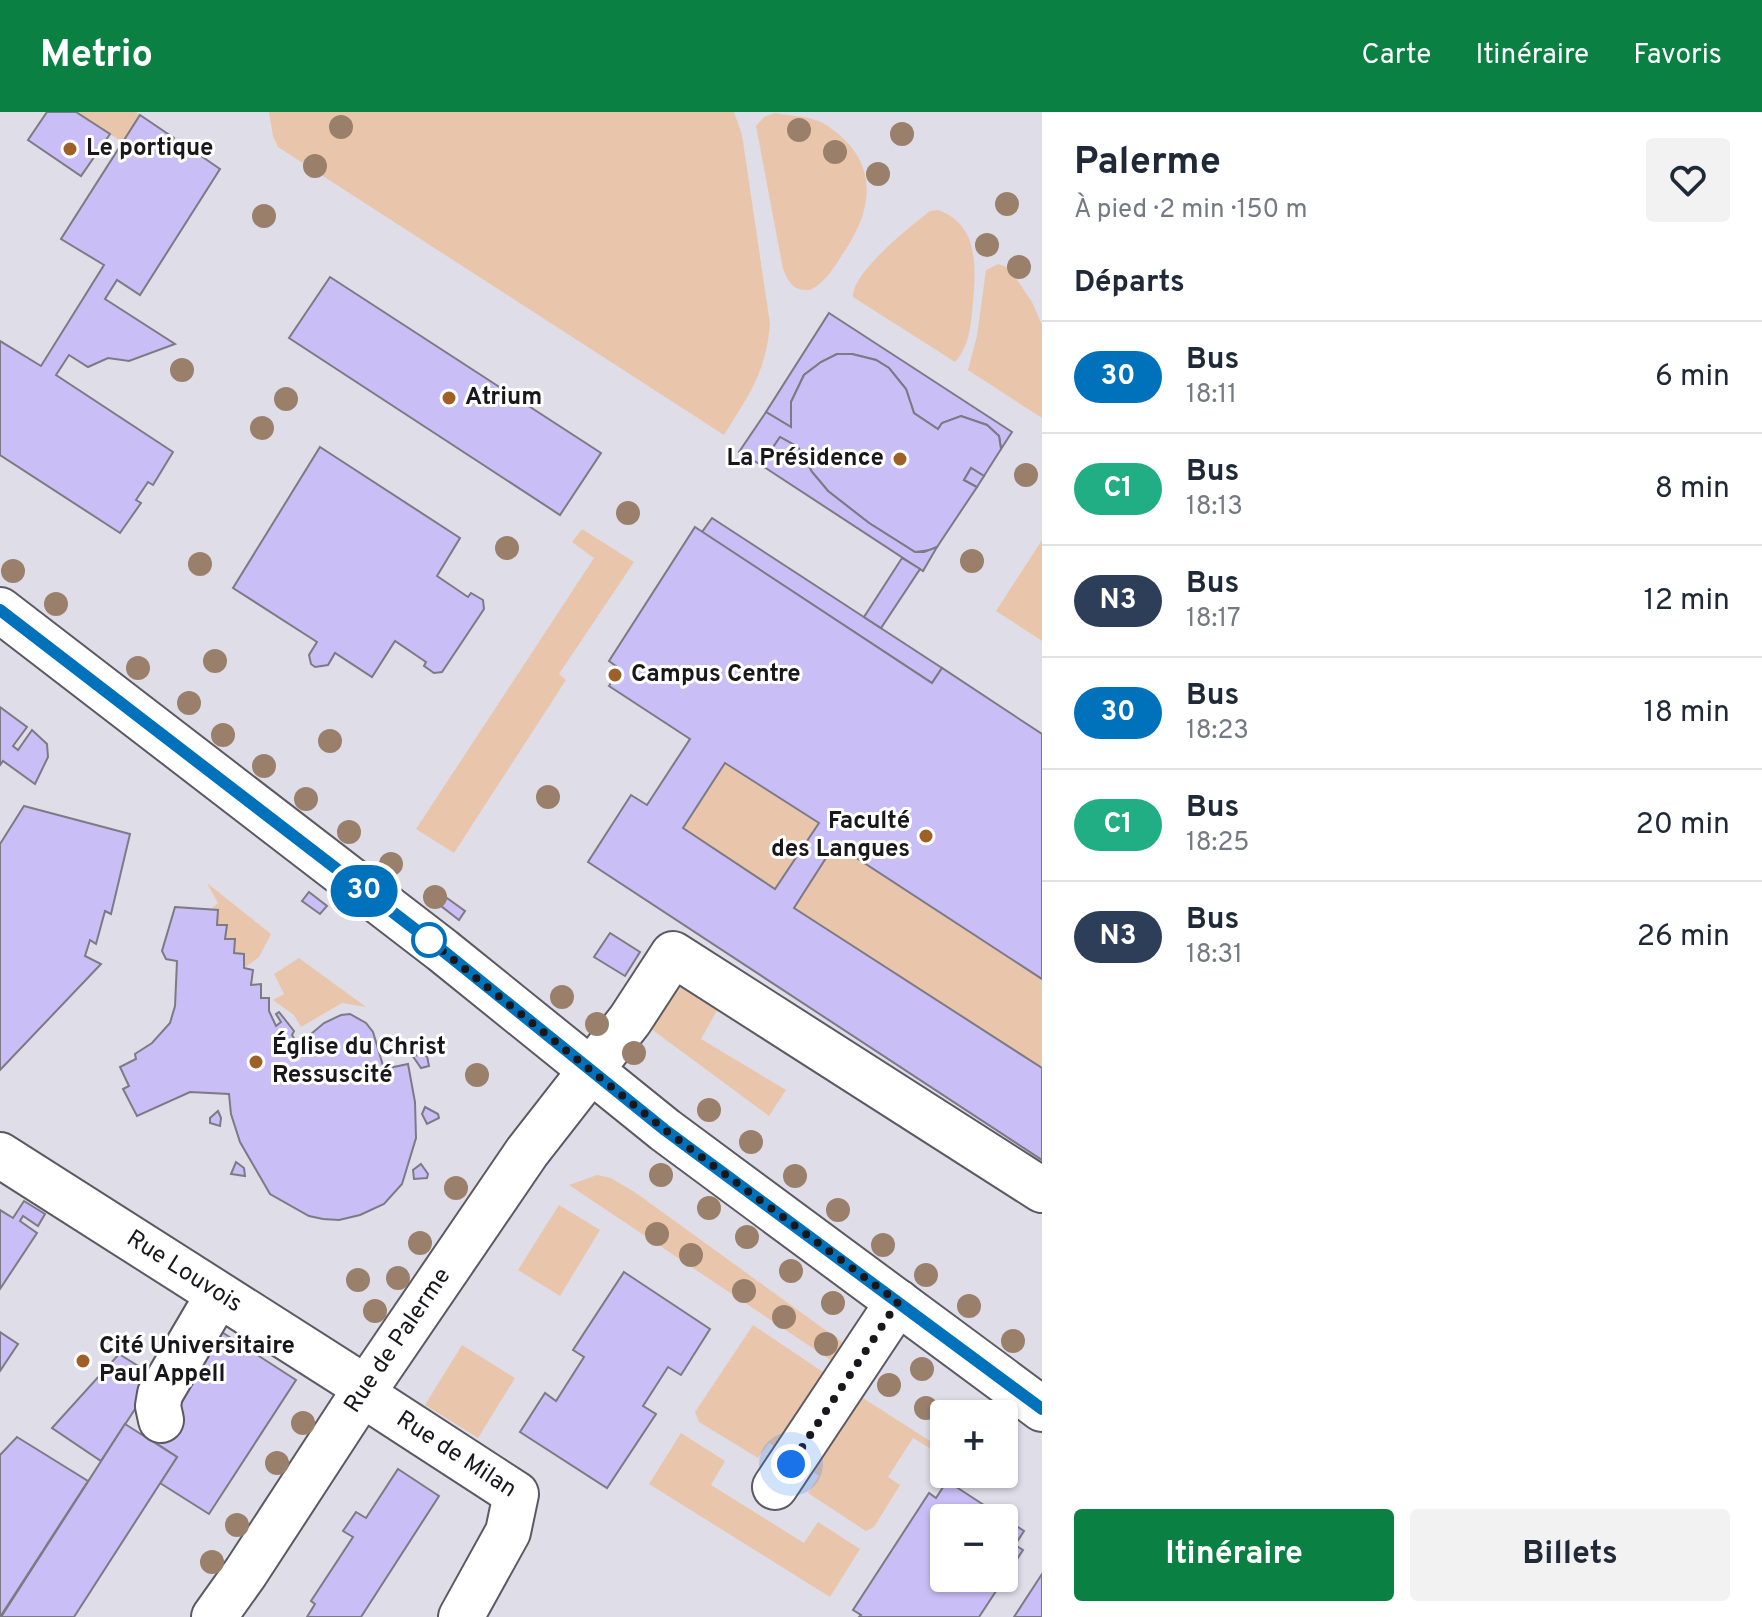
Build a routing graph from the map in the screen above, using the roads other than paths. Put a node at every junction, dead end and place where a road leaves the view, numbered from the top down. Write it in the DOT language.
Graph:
graph roads {
  1 [pos="0,610"];
  2 [pos="589,1070"];
  3 [pos="0,1155"];
  4 [pos="1042,1190"];
  5 [pos="218,1295"];
  6 [pos="898,1302"];
  7 [pos="364,1391"];
  8 [pos="1042,1409"];
  9 [pos="161,1420"];
  10 [pos="775,1487"];
  11 [pos="214,1617"];
  12 [pos="461,1617"];
  1 -- 2 [label="street"];
  2 -- 4 [label="street, Rue de Palerme"];
  2 -- 6 [label="street"];
  2 -- 7 [label="street, Rue de Palerme"];
  3 -- 5 [label="street, Rue Louvois"];
  5 -- 7 [label="street, Rue Louvois"];
  5 -- 9 [label="street"];
  6 -- 8 [label="street"];
  6 -- 10 [label="street"];
  7 -- 11 [label="street, Rue de Palerme"];
  7 -- 12 [label="street, Rue de Milan"];
}
